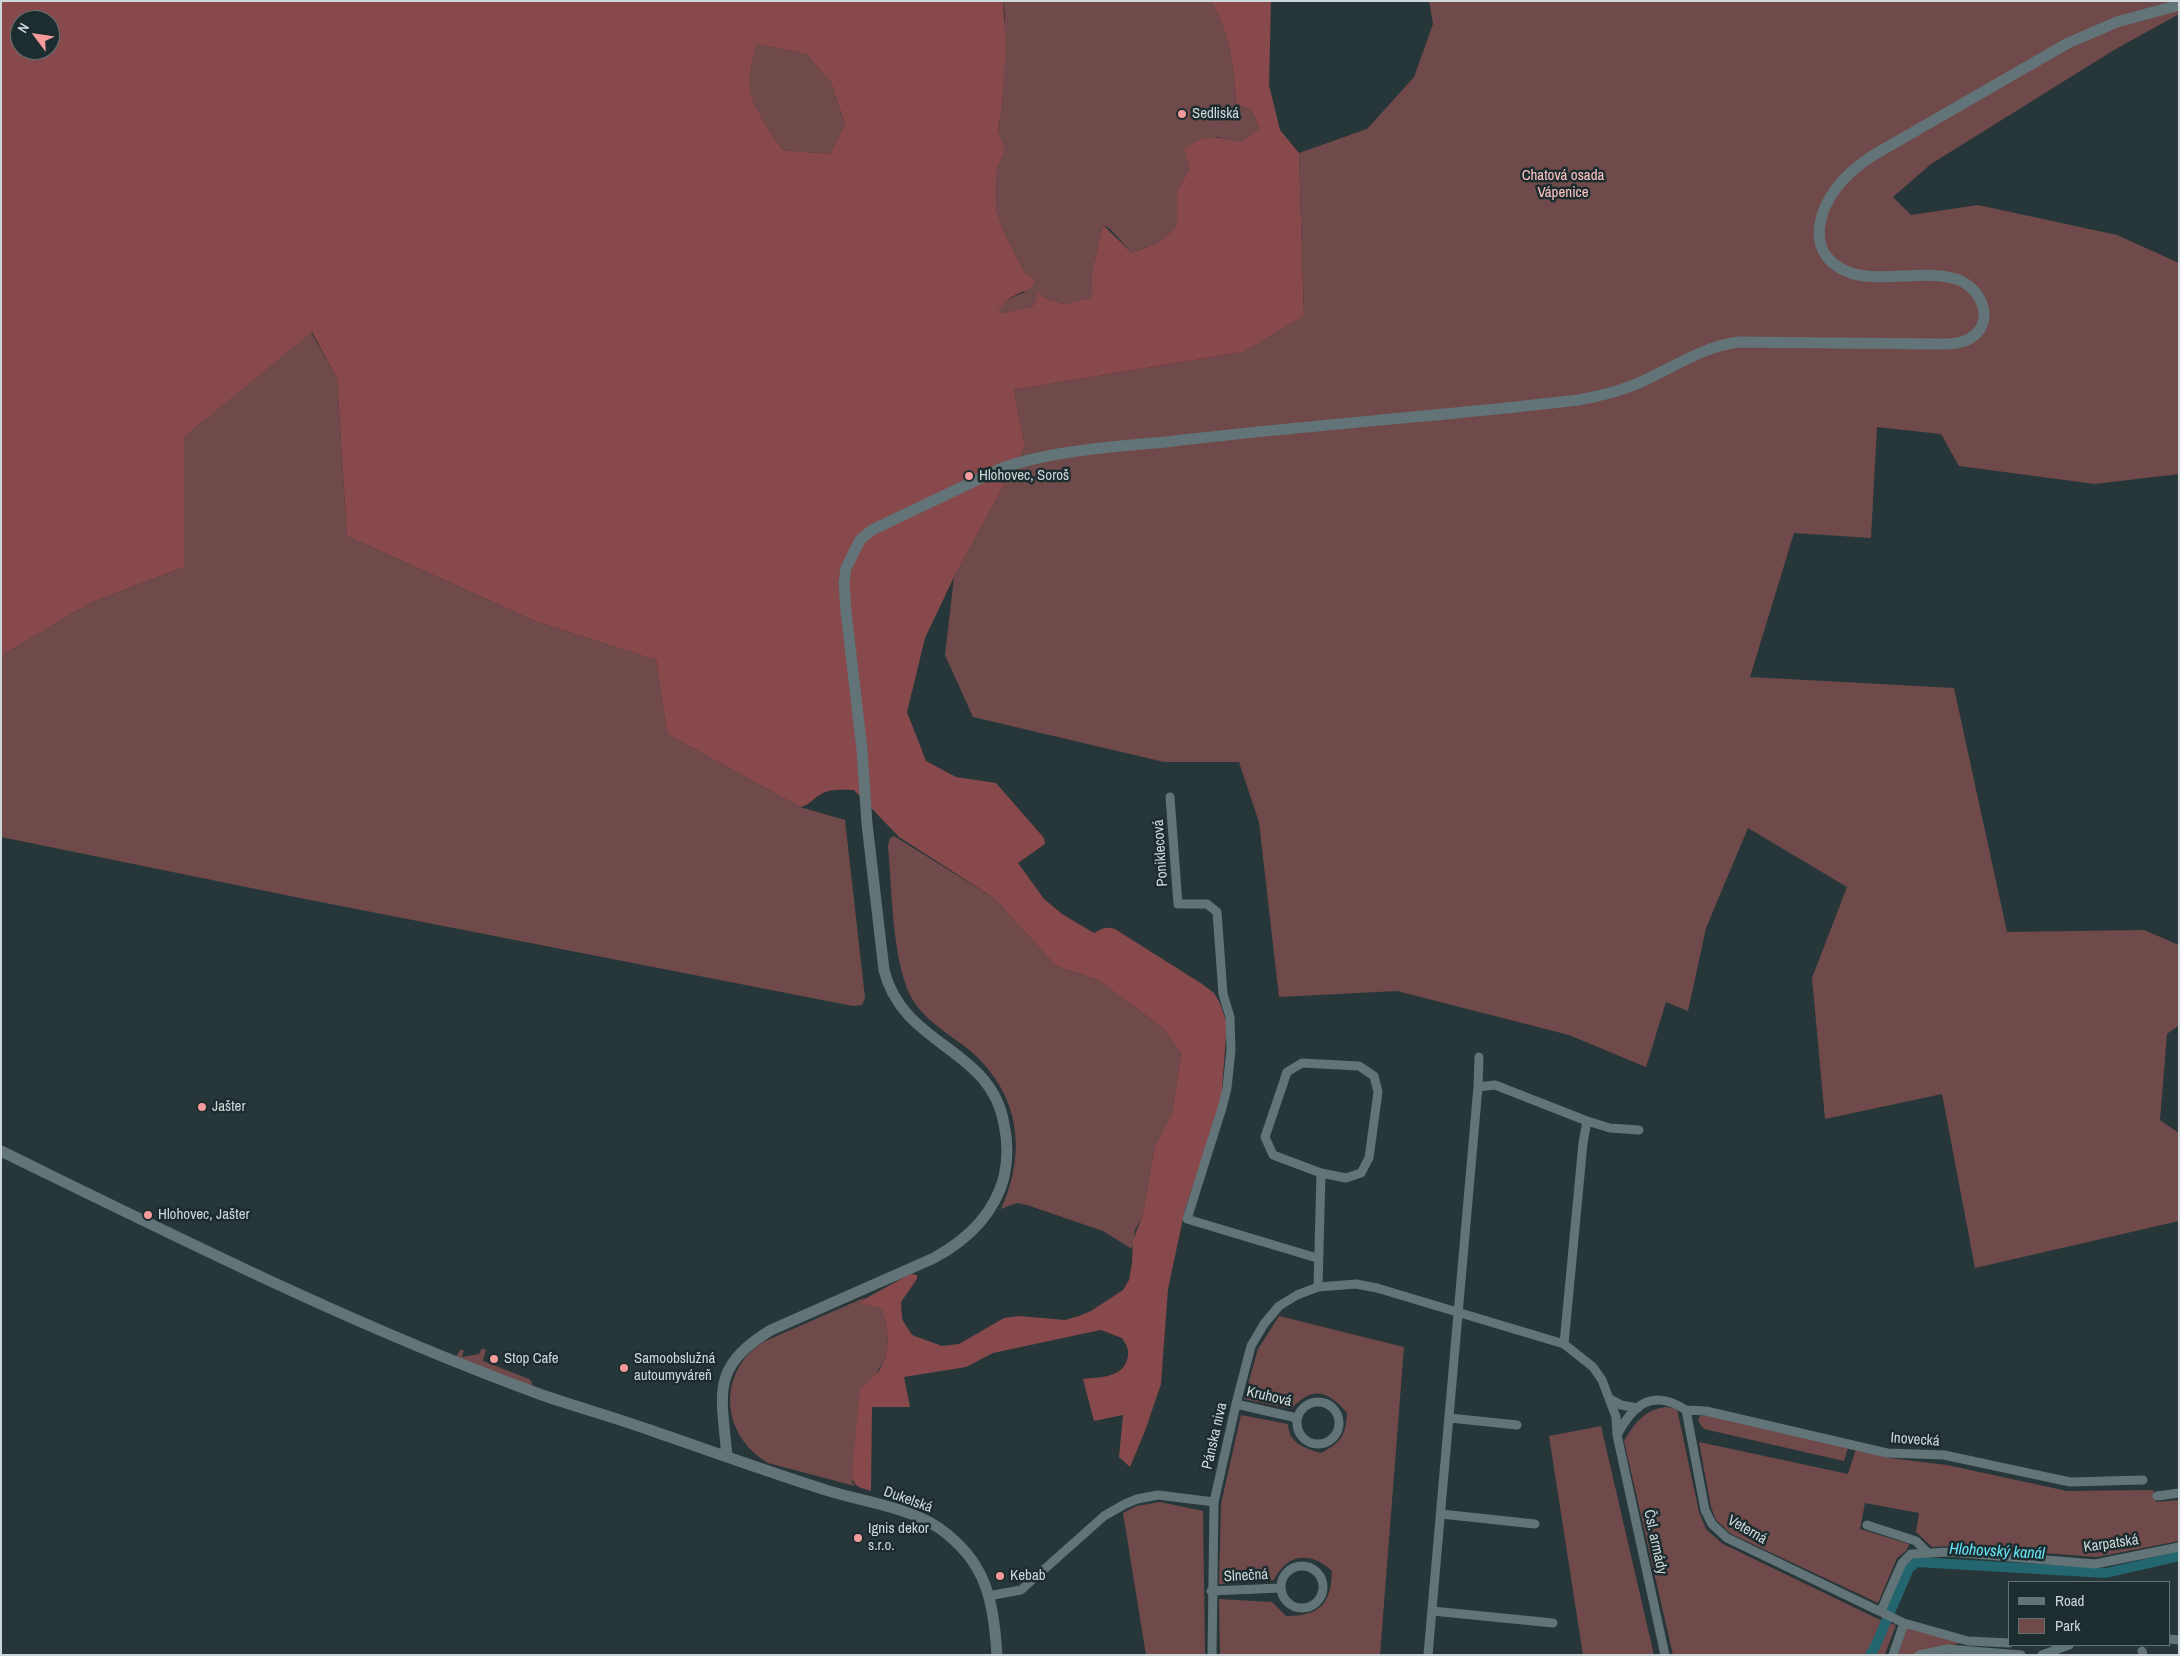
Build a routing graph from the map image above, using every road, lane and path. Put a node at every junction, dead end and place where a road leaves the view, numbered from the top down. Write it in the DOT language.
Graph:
graph roads {
  1 [pos="2179,5"];
  2 [pos="1170,797"];
  3 [pos="1479,1058"];
  4 [pos="1478,1086"];
  5 [pos="1587,1121"];
  6 [pos="1639,1130"];
  7 [pos="1,1151"];
  8 [pos="1321,1173"];
  9 [pos="1317,1258"];
  10 [pos="1318,1287"];
  11 [pos="1459,1311"];
  12 [pos="1564,1344"];
  13 [pos="1610,1399"];
  14 [pos="1236,1404"];
  15 [pos="1638,1408"];
  16 [pos="1686,1410"];
  17 [pos="1297,1418"];
  18 [pos="1450,1418"];
  19 [pos="1517,1426"];
  20 [pos="1617,1436"];
  21 [pos="727,1457"];
  22 [pos="2143,1480"];
  23 [pos="2179,1493"];
  24 [pos="2157,1496"];
  25 [pos="1214,1502"];
  26 [pos="1441,1514"];
  27 [pos="1535,1524"];
  28 [pos="1867,1525"];
  29 [pos="2179,1547"];
  30 [pos="1928,1553"];
  31 [pos="1281,1588"];
  32 [pos="1211,1592"];
  33 [pos="988,1596"];
  34 [pos="1432,1611"];
  35 [pos="1881,1611"];
  36 [pos="1553,1623"];
  37 [pos="1904,1623"];
  38 [pos="2008,1643"];
  39 [pos="2066,1646"];
  40 [pos="997,1655"];
  41 [pos="1212,1655"];
  42 [pos="1428,1655"];
  43 [pos="1665,1655"];
  44 [pos="1893,1655"];
  45 [pos="1919,1655"];
  46 [pos="2021,1655"];
  47 [pos="2042,1655"];
  1 -- 21 [label="main road"];
  2 -- 9 [label="street, Poniklecová"];
  3 -- 4 [label="street"];
  4 -- 5 [label="street"];
  4 -- 11 [label="street"];
  5 -- 6 [label="street"];
  5 -- 12 [label="street"];
  7 -- 21 [label="main road, Dukelská"];
  8 -- 8 [label="street"];
  8 -- 9 [label="street"];
  9 -- 10 [label="street"];
  10 -- 11 [label="street, Pánska niva"];
  10 -- 14 [label="street, Pánska niva"];
  11 -- 12 [label="street, Pánska niva"];
  11 -- 18 [label="street"];
  12 -- 13 [label="street, Čsl. armády"];
  13 -- 15 [label="street"];
  13 -- 20 [label="street, Čsl. armády"];
  14 -- 17 [label="street, Kruhová"];
  14 -- 25 [label="street, Pánska niva"];
  15 -- 16 [label="street"];
  15 -- 20 [label="street"];
  16 -- 22 [label="street, Inovecká"];
  16 -- 35 [label="street, Veterná"];
  17 -- 17 [label="street, Kruhová"];
  18 -- 19 [label="street"];
  18 -- 26 [label="street"];
  20 -- 43 [label="street, Čsl. armády"];
  21 -- 33 [label="main road, Dukelská"];
  23 -- 24 [label="street"];
  25 -- 32 [label="street, Pánska niva"];
  25 -- 33 [label="street"];
  26 -- 27 [label="street"];
  26 -- 34 [label="street"];
  28 -- 30 [label="street"];
  29 -- 30 [label="street, Karpatská"];
  30 -- 35 [label="street, Karpatská"];
  31 -- 31 [label="street, Slnečná"];
  31 -- 32 [label="street, Slnečná"];
  32 -- 41 [label="street, Pánska niva"];
  33 -- 40 [label="main road, Dukelská"];
  34 -- 36 [label="street"];
  34 -- 42 [label="street"];
  35 -- 37 [label="street, Veterná"];
  37 -- 38 [label="street, Veterná"];
  37 -- 44 [label="street"];
  39 -- 47 [label="street"];
  45 -- 46 [label="street"];
}
